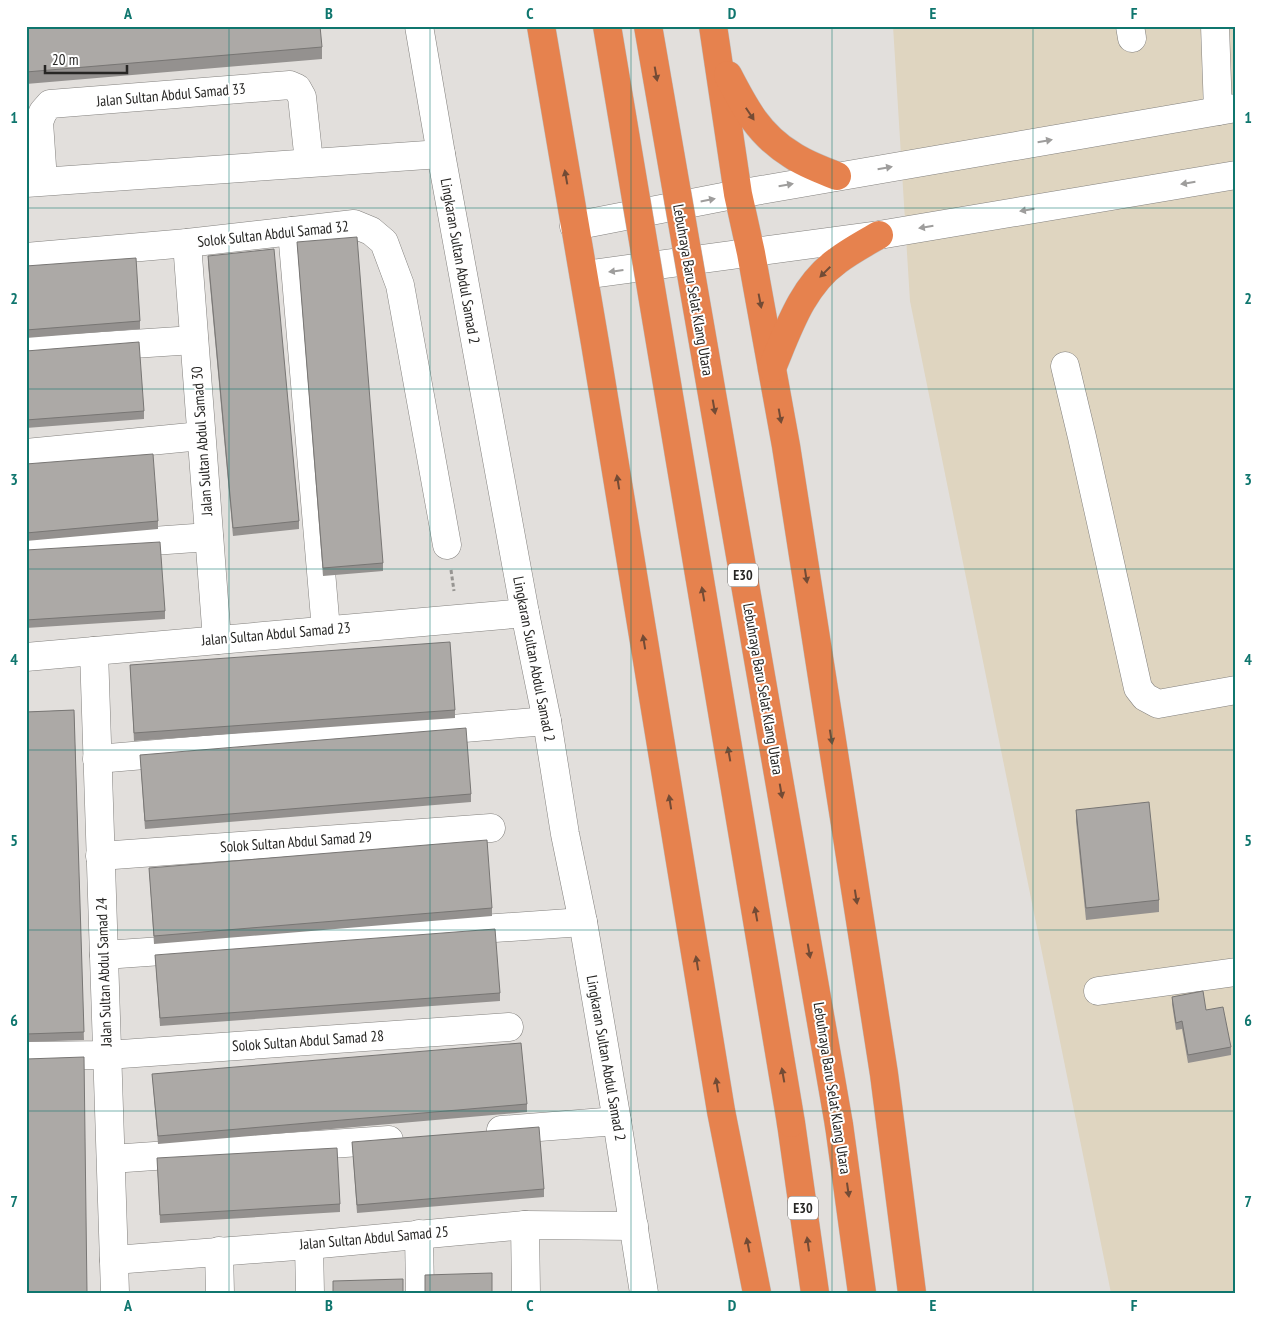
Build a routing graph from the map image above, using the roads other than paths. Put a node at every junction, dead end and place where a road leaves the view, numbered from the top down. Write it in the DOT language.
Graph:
graph roads {
  1 [pos="419,26"];
  2 [pos="541,26"];
  3 [pos="608,26"];
  4 [pos="648,26"];
  5 [pos="713,26"];
  6 [pos="1214,26"];
  7 [pos="718,56"];
  8 [pos="1227,110"];
  9 [pos="440,154"];
  10 [pos="309,162"];
  11 [pos="1236,175"];
  12 [pos="837,176"];
  13 [pos="34,182"];
  14 [pos="738,194"];
  15 [pos="574,226"];
  16 [pos="292,231"];
  17 [pos="880,235"];
  18 [pos="187,243"];
  19 [pos="751,253"];
  20 [pos="26,257"];
  21 [pos="584,275"];
  22 [pos="194,340"];
  23 [pos="26,351"];
  24 [pos="1065,366"];
  25 [pos="772,368"];
  26 [pos="202,436"];
  27 [pos="26,452"];
  28 [pos="209,537"];
  29 [pos="447,545"];
  30 [pos="26,550"];
  31 [pos="525,614"];
  32 [pos="326,630"];
  33 [pos="217,640"];
  34 [pos="94,651"];
  35 [pos="26,657"];
  36 [pos="1236,690"];
  37 [pos="548,721"];
  38 [pos="97,759"];
  39 [pos="491,828"];
  40 [pos="100,856"];
  41 [pos="583,922"];
  42 [pos="104,955"];
  43 [pos="1236,972"];
  44 [pos="1098,992"];
  45 [pos="509,1027"];
  46 [pos="107,1054"];
  47 [pos="26,1056"];
  48 [pos="617,1121"];
  49 [pos="478,1132"];
  50 [pos="418,1138"];
  51 [pos="111,1160"];
  52 [pos="525,1225"];
  53 [pos="634,1226"];
  54 [pos="419,1234"];
  55 [pos="309,1245"];
  56 [pos="219,1251"];
  57 [pos="114,1260"];
  58 [pos="115,1293"];
  59 [pos="220,1293"];
  60 [pos="310,1293"];
  61 [pos="420,1293"];
  62 [pos="526,1293"];
  63 [pos="644,1293"];
  64 [pos="757,1293"];
  65 [pos="815,1293"];
  66 [pos="862,1293"];
  67 [pos="912,1293"];
  1 -- 9 [label="street, Lingkaran Sultan Abdul Samad 2"];
  15 -- 2 [label="highway, one-way"];
  65 -- 3 [label="highway, E30, one-way, bridge"];
  4 -- 66 [label="highway, Lebuhraya Baru Selat Klang Utara / E30, one-way, bridge"];
  5 -- 7 [label="highway"];
  6 -- 8 [label="street"];
  7 -- 12 [label="highway, one-way"];
  7 -- 14 [label="highway"];
  12 -- 8 [label="street, one-way"];
  9 -- 10 [label="street, Jalan Sultan Abdul Samad 33"];
  9 -- 31 [label="street, Lingkaran Sultan Abdul Samad 2"];
  10 -- 13 [label="street, Jalan Sultan Abdul Samad 33"];
  10 -- 13 [label="street, Jalan Sultan Abdul Samad 33"];
  11 -- 17 [label="street, one-way"];
  14 -- 12 [label="street, one-way"];
  15 -- 14 [label="street, one-way"];
  14 -- 19 [label="highway"];
  15 -- 21 [label="highway"];
  16 -- 18 [label="street, Solok Sultan Abdul Samad 32"];
  16 -- 29 [label="street, Solok Sultan Abdul Samad 32"];
  16 -- 32 [label="street"];
  17 -- 19 [label="street"];
  17 -- 25 [label="highway, one-way"];
  18 -- 20 [label="street, Solok Sultan Abdul Samad 32"];
  18 -- 22 [label="street, Jalan Sultan Abdul Samad 30"];
  19 -- 21 [label="street, one-way"];
  19 -- 25 [label="highway, one-way"];
  64 -- 21 [label="highway, one-way"];
  22 -- 23 [label="street"];
  22 -- 26 [label="street, Jalan Sultan Abdul Samad 30"];
  24 -- 36 [label="street"];
  25 -- 67 [label="highway, one-way"];
  26 -- 27 [label="street"];
  26 -- 28 [label="street, Jalan Sultan Abdul Samad 30"];
  28 -- 30 [label="street"];
  28 -- 33 [label="street, Jalan Sultan Abdul Samad 30"];
  31 -- 32 [label="street, Jalan Sultan Abdul Samad 23"];
  31 -- 37 [label="street, Lingkaran Sultan Abdul Samad 2"];
  32 -- 33 [label="street, Jalan Sultan Abdul Samad 23"];
  33 -- 34 [label="street, Jalan Sultan Abdul Samad 23"];
  34 -- 35 [label="street, Jalan Sultan Abdul Samad 23"];
  34 -- 38 [label="street, Jalan Sultan Abdul Samad 24"];
  37 -- 38 [label="street"];
  37 -- 41 [label="street, Lingkaran Sultan Abdul Samad 2"];
  38 -- 40 [label="street, Jalan Sultan Abdul Samad 24"];
  39 -- 40 [label="street, Solok Sultan Abdul Samad 29"];
  40 -- 42 [label="street, Jalan Sultan Abdul Samad 24"];
  41 -- 42 [label="street"];
  41 -- 48 [label="street, Lingkaran Sultan Abdul Samad 2"];
  42 -- 46 [label="street, Jalan Sultan Abdul Samad 24"];
  43 -- 44 [label="street"];
  45 -- 46 [label="street, Solok Sultan Abdul Samad 28"];
  46 -- 47 [label="street, Solok Sultan Abdul Samad 28"];
  46 -- 51 [label="street, Jalan Sultan Abdul Samad 24"];
  48 -- 49 [label="street"];
  48 -- 53 [label="street, Lingkaran Sultan Abdul Samad 2"];
  50 -- 51 [label="street"];
  51 -- 57 [label="street, Jalan Sultan Abdul Samad 24"];
  52 -- 53 [label="street, Jalan Sultan Abdul Samad 25"];
  52 -- 54 [label="street, Jalan Sultan Abdul Samad 25"];
  52 -- 62 [label="street"];
  53 -- 63 [label="street, Lingkaran Sultan Abdul Samad 2"];
  54 -- 55 [label="street, Jalan Sultan Abdul Samad 25"];
  54 -- 61 [label="street"];
  55 -- 56 [label="street, Jalan Sultan Abdul Samad 25"];
  55 -- 60 [label="street"];
  56 -- 57 [label="street, Jalan Sultan Abdul Samad 25"];
  56 -- 59 [label="street"];
  57 -- 58 [label="street, Jalan Sultan Abdul Samad 24"];
}
